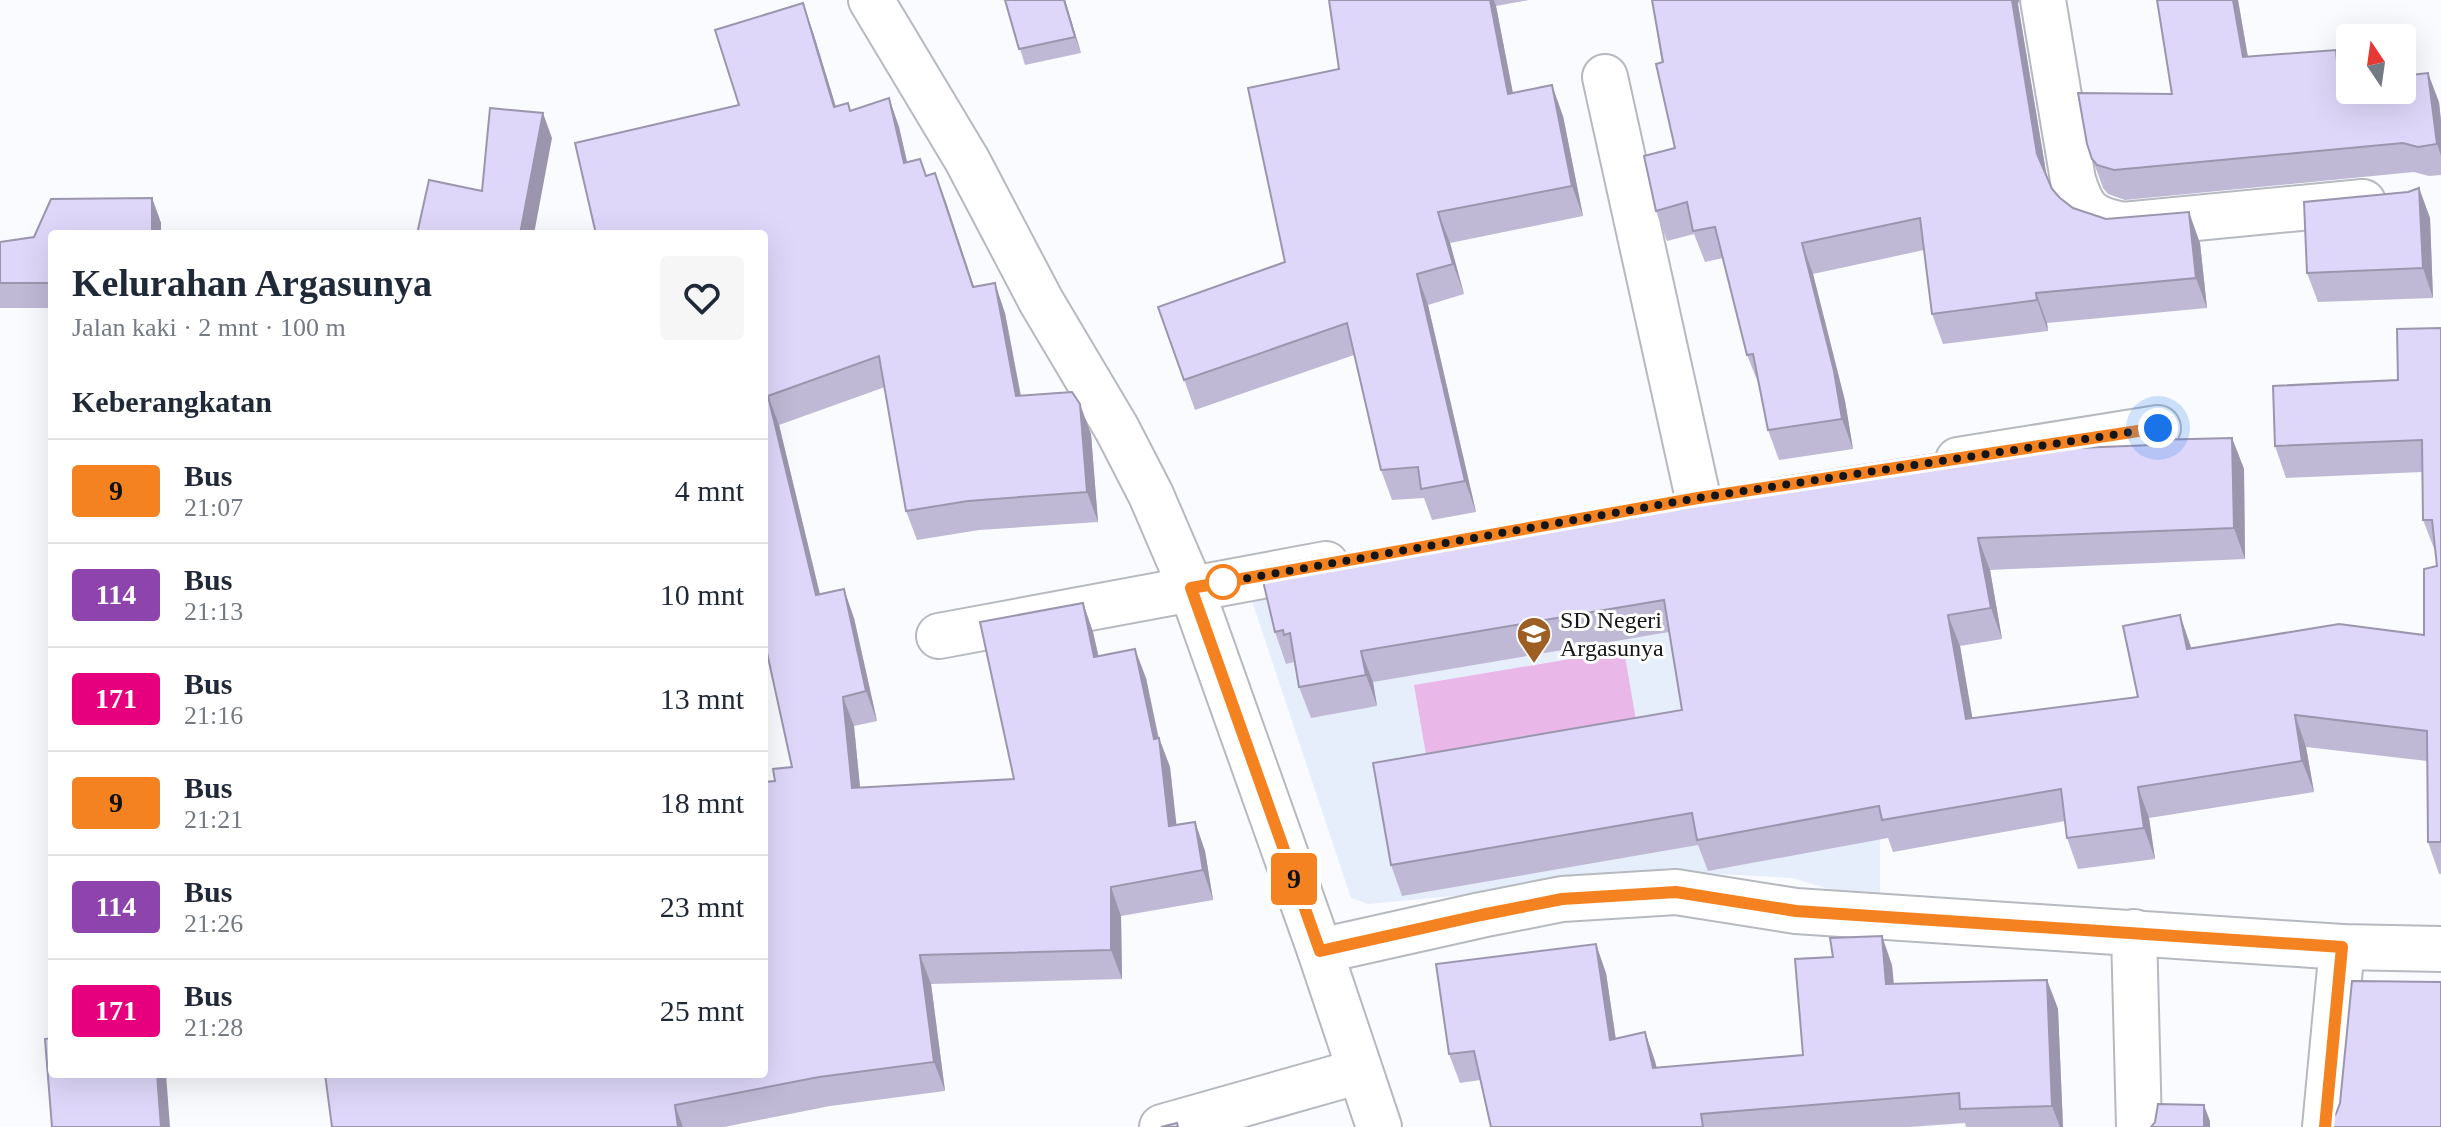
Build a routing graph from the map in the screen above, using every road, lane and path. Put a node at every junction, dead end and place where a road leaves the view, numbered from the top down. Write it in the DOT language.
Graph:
graph roads {
  1 [pos="871,0"];
  2 [pos="2043,0"];
  3 [pos="1605,77"];
  4 [pos="2400,198"];
  5 [pos="2158,428"];
  6 [pos="1915,467"];
  7 [pos="1744,492"];
  8 [pos="1360,558"];
  9 [pos="1191,588"];
  10 [pos="939,636"];
  11 [pos="2134,932"];
  12 [pos="2342,947"];
  13 [pos="2441,949"];
  14 [pos="1320,951"];
  15 [pos="1360,1071"];
  16 [pos="1162,1127"];
  17 [pos="1379,1127"];
  18 [pos="2139,1127"];
  19 [pos="2325,1127"];
  1 -- 9 [label="street"];
  2 -- 4 [label="street"];
  3 -- 7 [label="street"];
  5 -- 6 [label="street"];
  8 -- 9 [label="street"];
  9 -- 10 [label="street"];
  9 -- 14 [label="street"];
  11 -- 12 [label="street"];
  11 -- 14 [label="street"];
  11 -- 18 [label="street"];
  12 -- 13 [label="street"];
  12 -- 19 [label="street"];
  14 -- 15 [label="street"];
  15 -- 16 [label="street"];
  15 -- 17 [label="street"];
}
